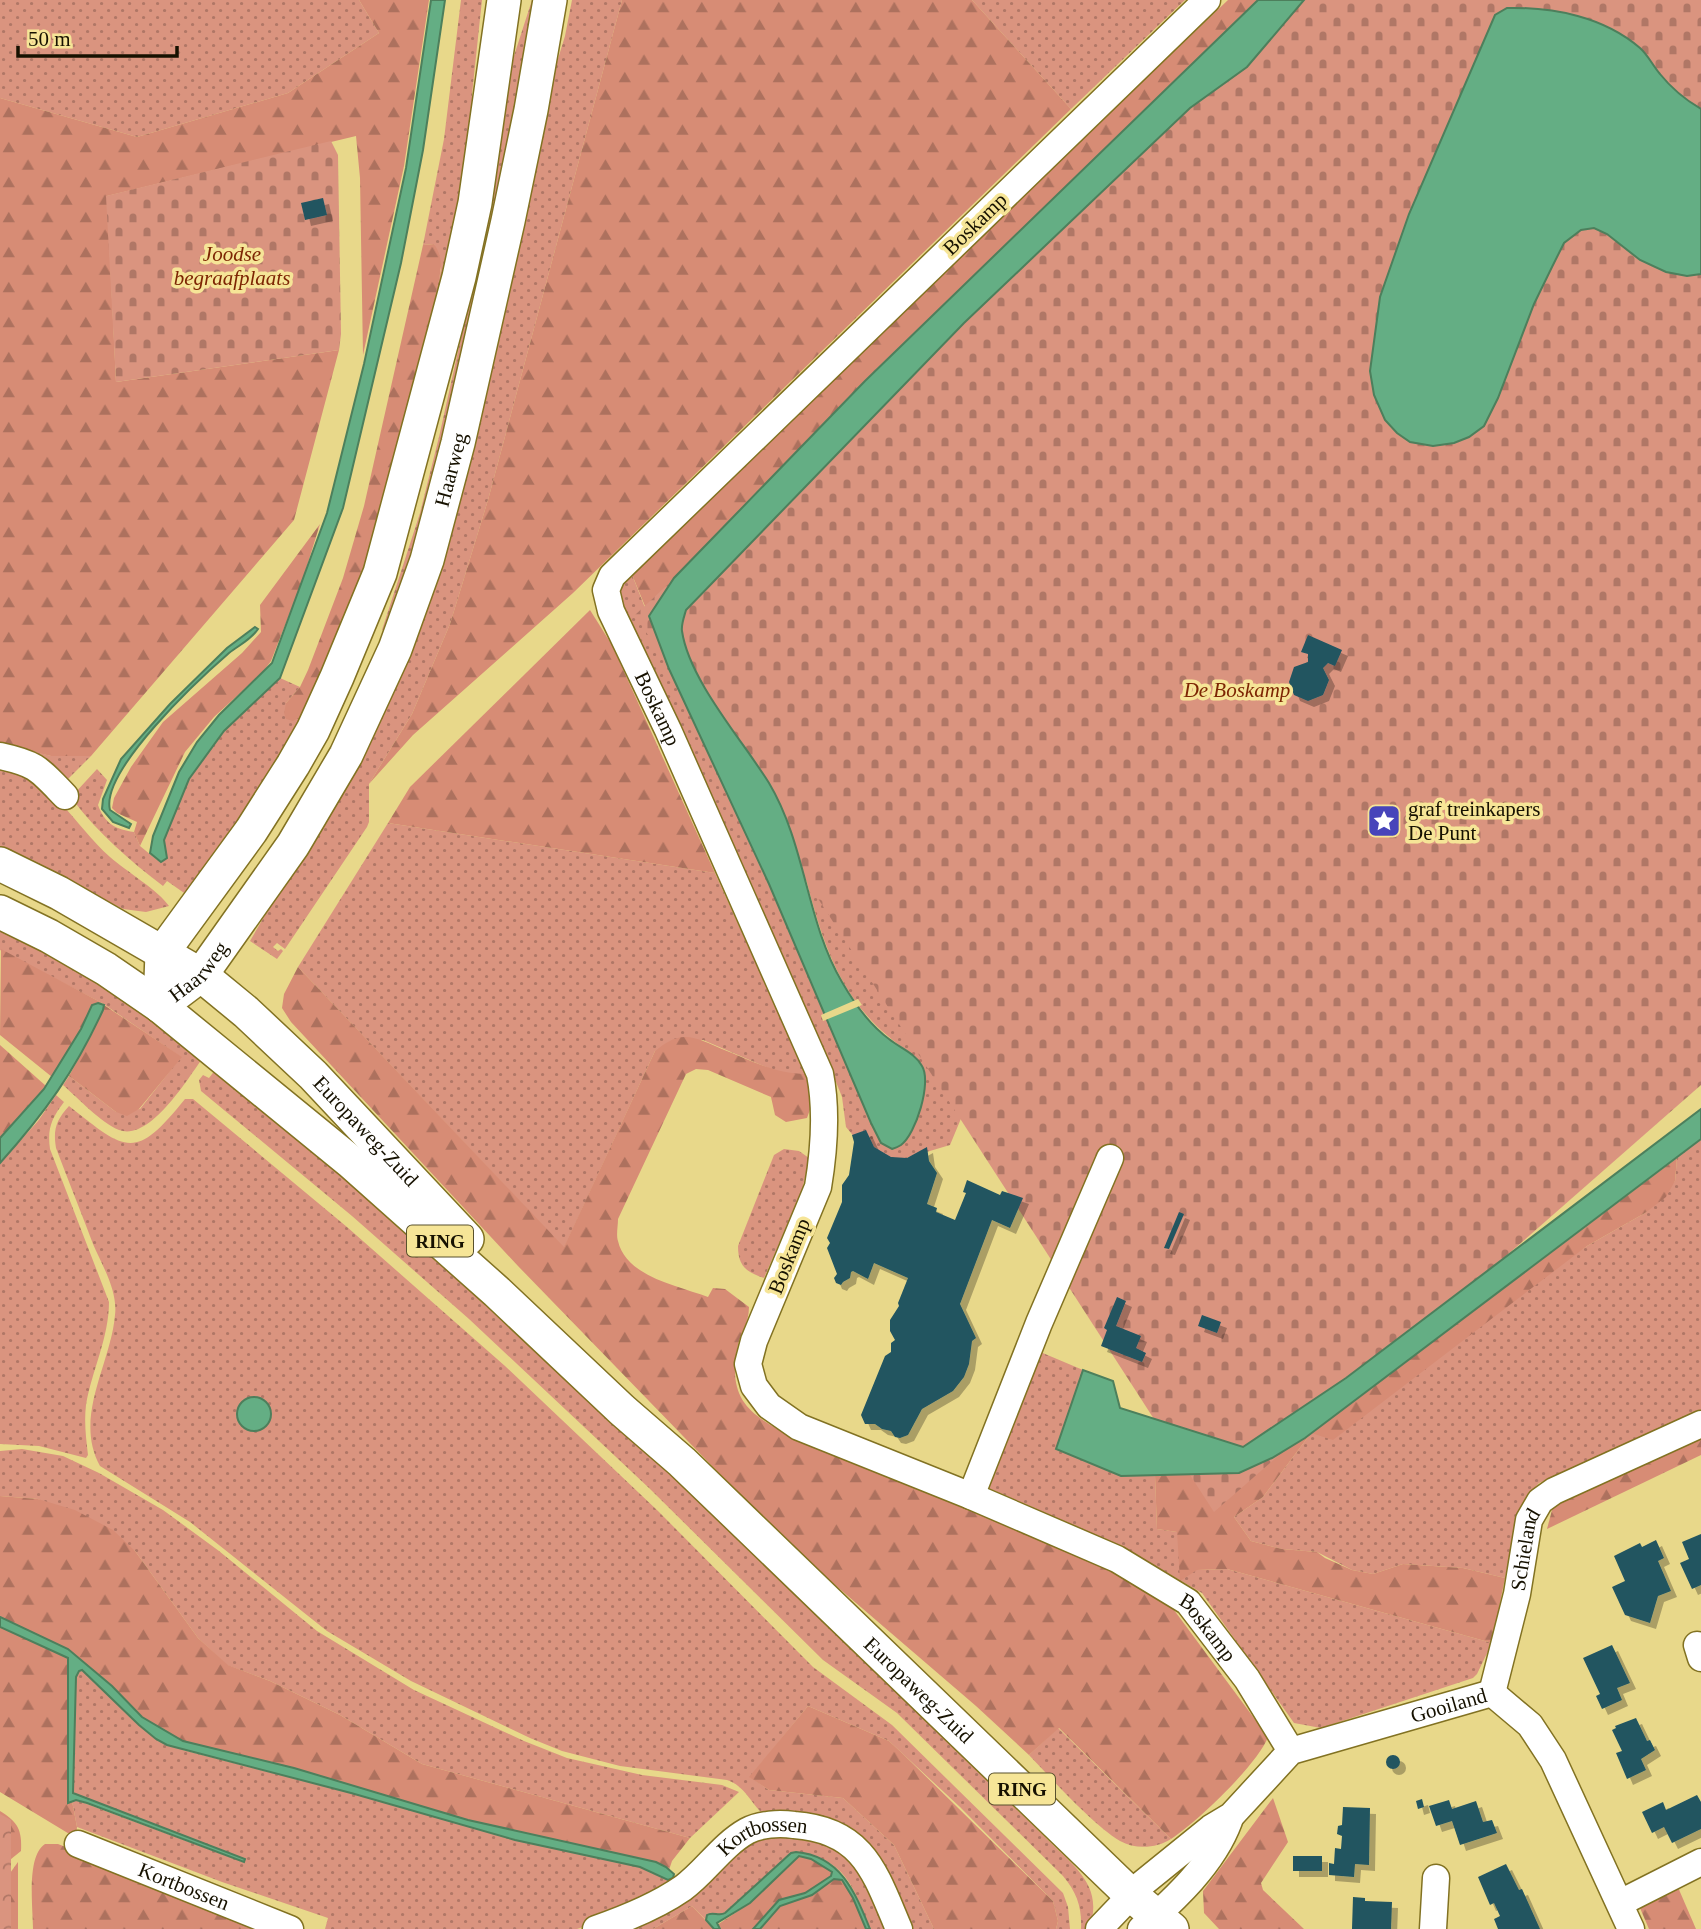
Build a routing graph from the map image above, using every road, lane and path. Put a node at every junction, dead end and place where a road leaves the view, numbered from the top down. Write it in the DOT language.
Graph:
graph roads {
  1 [pos="505,0"];
  2 [pos="550,0"];
  3 [pos="1207,0"];
  4 [pos="0,756"];
  5 [pos="65,796"];
  6 [pos="0,864"];
  7 [pos="0,912"];
  8 [pos="162,953"];
  9 [pos="201,975"];
  10 [pos="160,1006"];
  11 [pos="1110,1157"];
  12 [pos="1701,1424"];
  13 [pos="682,1462"];
  14 [pos="971,1496"];
  15 [pos="1492,1693"];
  16 [pos="1291,1751"];
  17 [pos="1231,1816"];
  18 [pos="78,1844"];
  19 [pos="1701,1863"];
  20 [pos="1436,1878"];
  21 [pos="1130,1894"];
  22 [pos="1620,1903"];
  23 [pos="1158,1926"];
  24 [pos="290,1929"];
  25 [pos="596,1929"];
  26 [pos="899,1929"];
  27 [pos="1099,1929"];
  28 [pos="1433,1929"];
  29 [pos="1631,1929"];
  1 -- 8 [label="main road, Haarweg"];
  2 -- 9 [label="main road, Haarweg"];
  3 -- 14 [label="street, Boskamp"];
  4 -- 5 [label="street"];
  6 -- 8 [label="main road, Europaweg-Zuid / RING"];
  7 -- 10 [label="main road, Europaweg-Zuid / RING"];
  8 -- 9 [label="main road, Europaweg-Zuid / RING"];
  8 -- 10 [label="main road, Haarweg"];
  9 -- 10 [label="main road, Haarweg"];
  9 -- 13 [label="main road, Europaweg-Zuid / RING"];
  10 -- 13 [label="main road, Europaweg-Zuid / RING"];
  11 -- 14 [label="street"];
  12 -- 15 [label="street, Schieland"];
  13 -- 21 [label="main road, Europaweg-Zuid / RING"];
  14 -- 16 [label="street, Boskamp"];
  15 -- 16 [label="street, Gooiland"];
  15 -- 22 [label="street, Gooiland"];
  16 -- 17 [label="street"];
  17 -- 21 [label="street"];
  17 -- 23 [label="street"];
  18 -- 24 [label="street, Kortbossen"];
  19 -- 22 [label="street"];
  20 -- 28 [label="street"];
  21 -- 23 [label="main road, Europaweg-Zuid / RING"];
  21 -- 27 [label="street"];
  22 -- 29 [label="street, Gooiland"];
  25 -- 26 [label="street, Kortbossen"];
}
